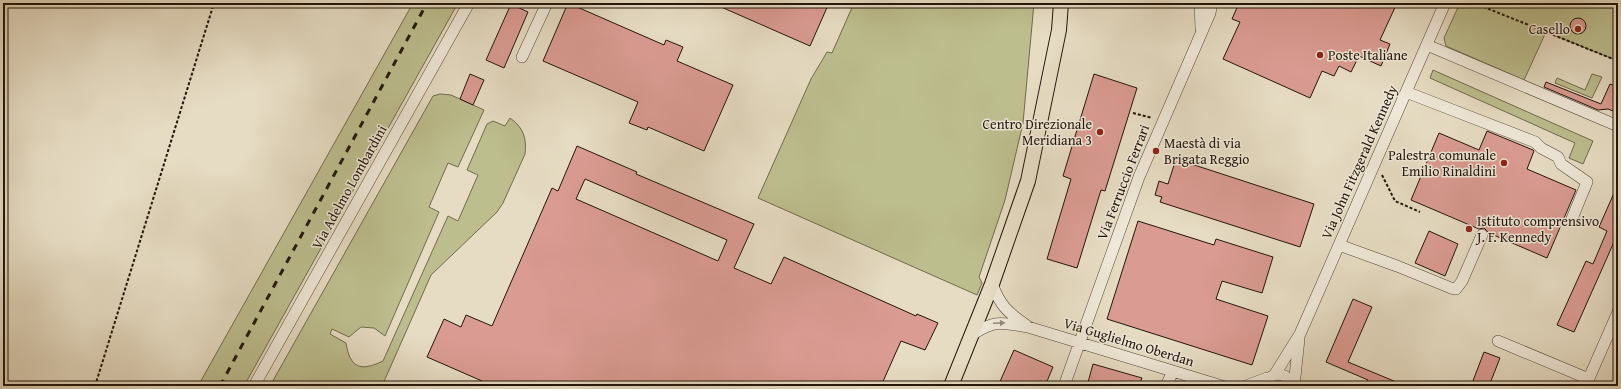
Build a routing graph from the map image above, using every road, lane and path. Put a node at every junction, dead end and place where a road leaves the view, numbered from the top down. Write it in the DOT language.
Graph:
graph roads {
  1 [pos="214,3"];
  2 [pos="469,3"];
  3 [pos="547,3"];
  4 [pos="1061,3"];
  5 [pos="1069,3"];
  6 [pos="1200,3"];
  7 [pos="1212,3"];
  8 [pos="1446,3"];
  9 [pos="1474,3"];
  10 [pos="1059,30"];
  11 [pos="1200,34"];
  12 [pos="1427,45"];
  13 [pos="522,57"];
  14 [pos="1618,61"];
  15 [pos="1406,92"];
  16 [pos="1133,113"];
  17 [pos="1154,119"];
  18 [pos="1618,126"];
  19 [pos="1372,169"];
  20 [pos="1420,212"];
  21 [pos="1571,221"];
  22 [pos="1482,235"];
  23 [pos="1339,245"];
  24 [pos="992,284"];
  25 [pos="1618,312"];
  26 [pos="1028,327"];
  27 [pos="973,334"];
  28 [pos="1300,334"];
  29 [pos="1498,341"];
  30 [pos="1080,342"];
  31 [pos="1173,371"];
  32 [pos="1269,380"];
  33 [pos="1587,383"];
  34 [pos="1294,384"];
  35 [pos="95,386"];
  36 [pos="254,386"];
  37 [pos="951,386"];
  38 [pos="1064,386"];
  39 [pos="1166,386"];
  40 [pos="1222,386"];
  41 [pos="1246,386"];
  1 -- 35 [label="path"];
  2 -- 36 [label="street, Via Adelmo Lombardini"];
  3 -- 13 [label="street"];
  4 -- 10 [label="main road"];
  5 -- 10 [label="main road"];
  6 -- 11 [label="street, Via Ferruccio Ferrari"];
  7 -- 11 [label="street, Via Ferruccio Ferrari"];
  8 -- 12 [label="street, Via John Fitzgerald Kennedy"];
  9 -- 14 [label="path"];
  10 -- 24 [label="main road"];
  11 -- 30 [label="street, Via Ferruccio Ferrari"];
  12 -- 15 [label="street, Via John Fitzgerald Kennedy"];
  12 -- 18 [label="street"];
  15 -- 19 [label="street, Via John Fitzgerald Kennedy"];
  15 -- 21 [label="street"];
  16 -- 17 [label="path"];
  19 -- 20 [label="path"];
  19 -- 23 [label="street, Via John Fitzgerald Kennedy"];
  22 -- 23 [label="street"];
  23 -- 28 [label="street, Via John Fitzgerald Kennedy"];
  24 -- 26 [label="street, Via Guglielmo Oberdan"];
  24 -- 27 [label="main road"];
  25 -- 33 [label="street"];
  27 -- 26 [label="street, Via Guglielmo Oberdan, one-way"];
  26 -- 30 [label="street, Via Guglielmo Oberdan"];
  27 -- 37 [label="main road"];
  28 -- 32 [label="street, Via John Fitzgerald Kennedy"];
  28 -- 34 [label="street, Via John Fitzgerald Kennedy"];
  29 -- 33 [label="street"];
  30 -- 31 [label="street, Via Guglielmo Oberdan"];
  30 -- 38 [label="street, Via Ferruccio Ferrari"];
  31 -- 39 [label="street"];
  31 -- 40 [label="street, Via Guglielmo Oberdan"];
  32 -- 34 [label="street"];
  32 -- 41 [label="street"];
}
